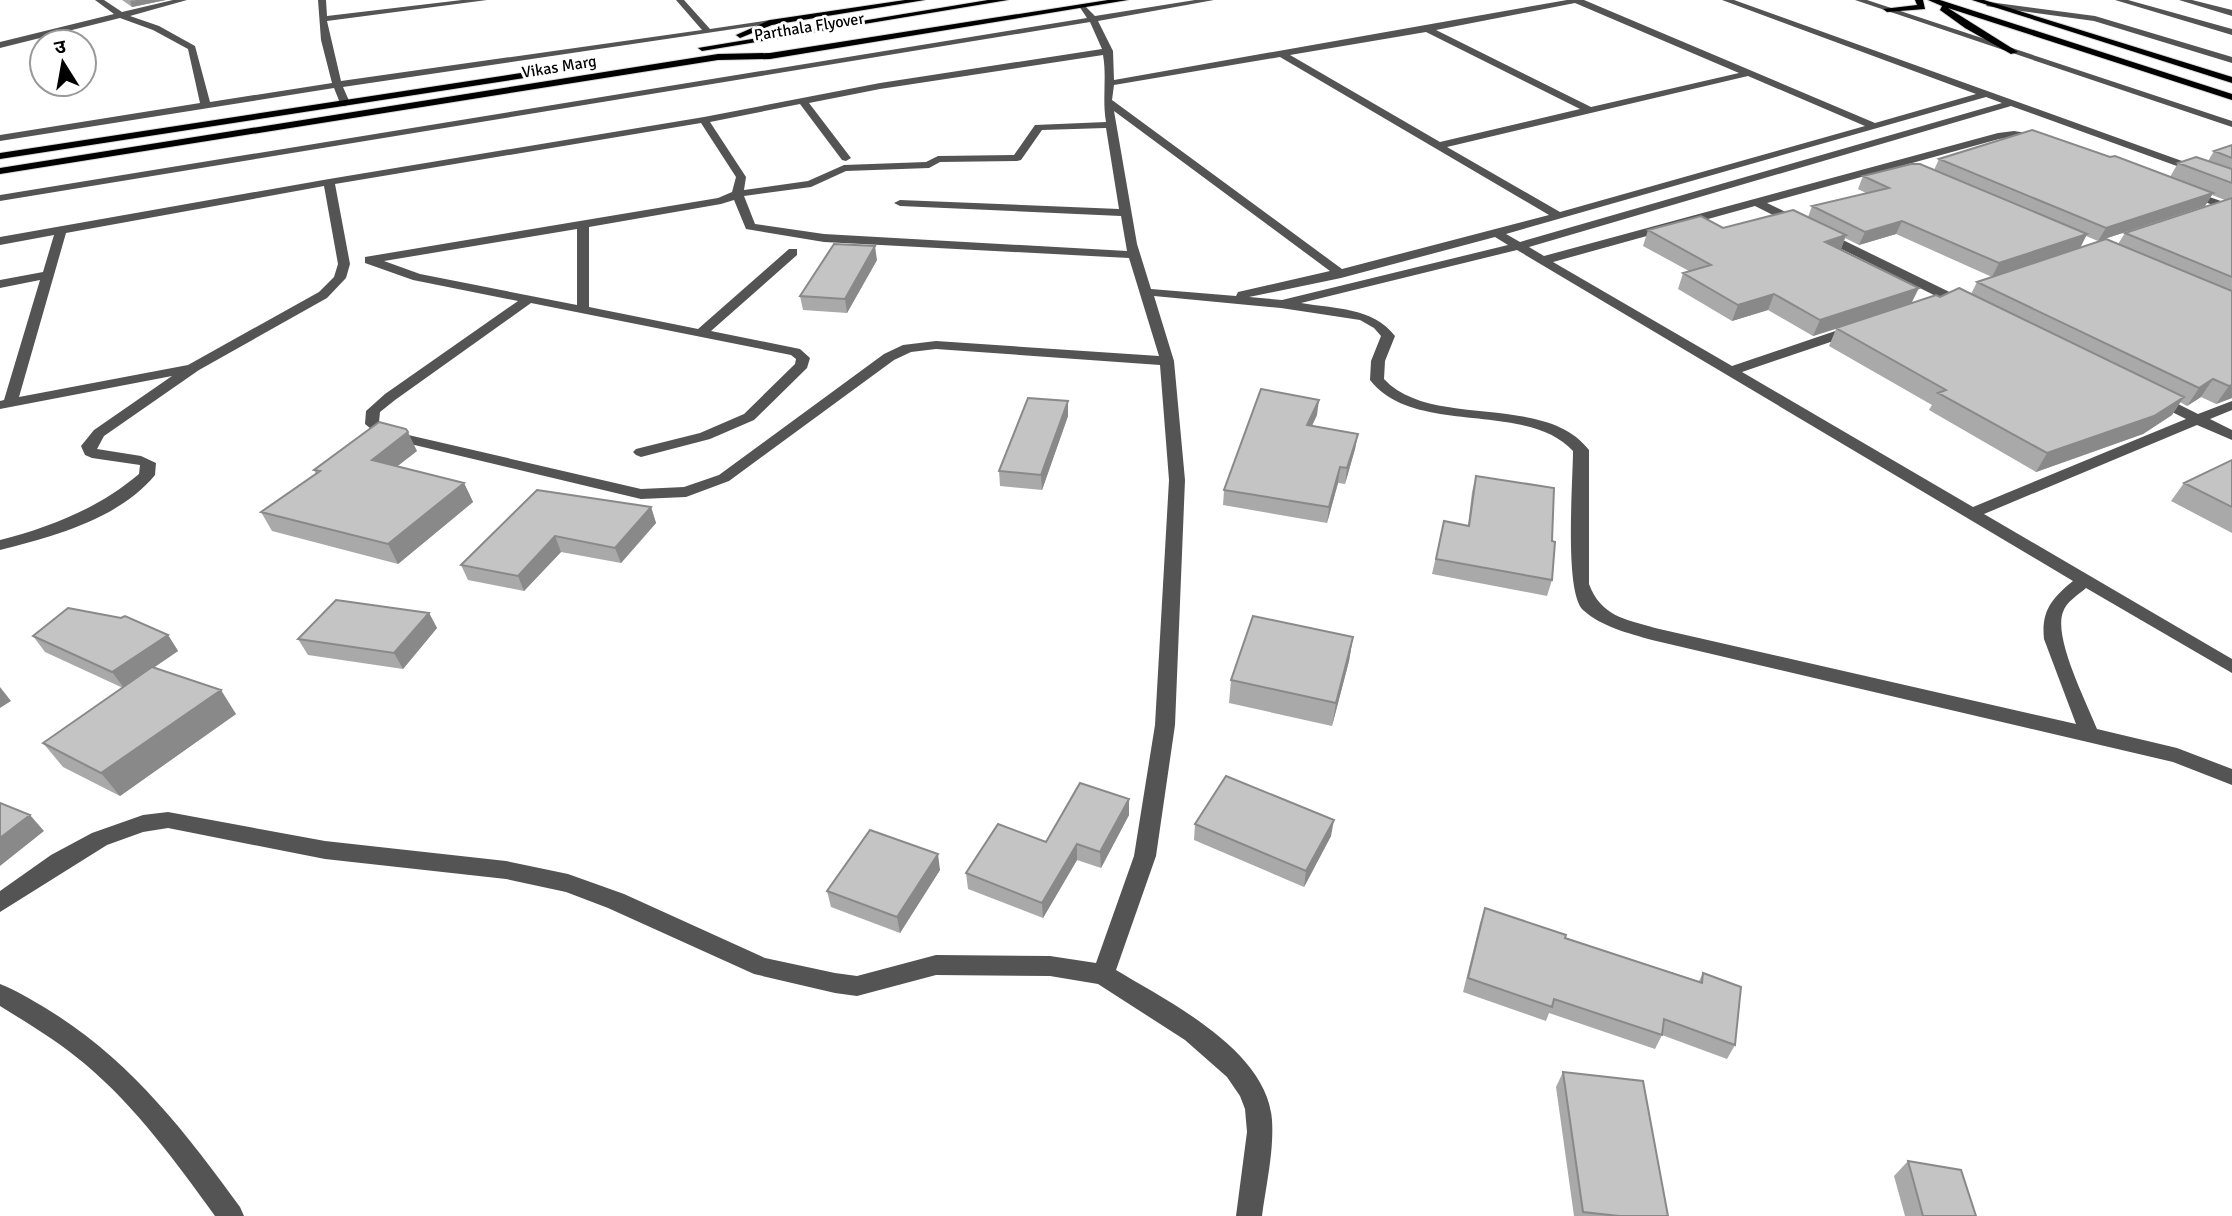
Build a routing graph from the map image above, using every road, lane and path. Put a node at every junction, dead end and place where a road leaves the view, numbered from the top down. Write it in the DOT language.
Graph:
graph roads {
  1 [pos="99,0"];
  2 [pos="183,0"];
  3 [pos="323,0"];
  4 [pos="483,0"];
  5 [pos="680,0"];
  6 [pos="921,0"];
  7 [pos="1004,0"];
  8 [pos="1124,0"];
  9 [pos="1210,0"];
  10 [pos="1578,0"];
  11 [pos="1726,0"];
  12 [pos="1859,0"];
  13 [pos="1919,0"];
  14 [pos="1932,0"];
  15 [pos="1976,0"];
  16 [pos="2119,0"];
  17 [pos="2183,0"];
  18 [pos="1989,4"];
  19 [pos="1082,9"];
  20 [pos="1887,9"];
  21 [pos="2232,13"];
  22 [pos="120,15"];
  23 [pos="322,19"];
  24 [pos="770,23"];
  25 [pos="1427,29"];
  26 [pos="708,32"];
  27 [pos="2232,32"];
  28 [pos="0,45"];
  29 [pos="714,46"];
  30 [pos="687,50"];
  31 [pos="1109,51"];
  32 [pos="2014,52"];
  33 [pos="1282,54"];
  34 [pos="718,57"];
  35 [pos="2232,60"];
  36 [pos="564,69"];
  37 [pos="1749,73"];
  38 [pos="2232,80"];
  39 [pos="1111,83"];
  40 [pos="336,85"];
  41 [pos="1986,94"];
  42 [pos="2232,97"];
  43 [pos="803,101"];
  44 [pos="1107,101"];
  45 [pos="345,103"];
  46 [pos="2012,103"];
  47 [pos="206,107"];
  48 [pos="1589,110"];
  49 [pos="704,121"];
  50 [pos="2232,124"];
  51 [pos="1111,125"];
  52 [pos="1875,126"];
  53 [pos="0,138"];
  54 [pos="2049,140"];
  55 [pos="1437,146"];
  56 [pos="0,156"];
  57 [pos="846,158"];
  58 [pos="1900,164"];
  59 [pos="1912,170"];
  60 [pos="0,171"];
  61 [pos="329,182"];
  62 [pos="2232,183"];
  63 [pos="2174,187"];
  64 [pos="737,194"];
  65 [pos="0,198"];
  66 [pos="900,203"];
  67 [pos="1758,203"];
  68 [pos="2228,207"];
  69 [pos="1126,213"];
  70 [pos="2198,214"];
  71 [pos="1558,216"];
  72 [pos="583,224"];
  73 [pos="61,231"];
  74 [pos="1496,233"];
  75 [pos="0,241"];
  76 [pos="1520,246"];
  77 [pos="793,252"];
  78 [pos="1135,255"];
  79 [pos="369,260"];
  80 [pos="1545,260"];
  81 [pos="344,264"];
  82 [pos="1341,274"];
  83 [pos="49,275"];
  84 [pos="0,284"];
  85 [pos="1974,289"];
  86 [pos="1146,292"];
  87 [pos="1225,299"];
  88 [pos="527,300"];
  89 [pos="1943,300"];
  90 [pos="1281,304"];
  91 [pos="583,310"];
  92 [pos="1975,310"];
  93 [pos="1873,323"];
  94 [pos="701,334"];
  95 [pos="1167,361"];
  96 [pos="194,367"];
  97 [pos="1732,371"];
  98 [pos="2148,395"];
  99 [pos="5,404"];
  100 [pos="2232,405"];
  101 [pos="2197,419"];
  102 [pos="2232,436"];
  103 [pos="640,452"];
  104 [pos="1972,513"];
  105 [pos="0,545"];
  106 [pos="2085,580"];
  107 [pos="2232,667"];
  108 [pos="2089,734"];
  109 [pos="2232,777"];
  110 [pos="0,903"];
  111 [pos="1103,974"];
  112 [pos="0,994"];
  113 [pos="231,1216"];
  114 [pos="1249,1216"];
  1 -- 22 [label="street"];
  2 -- 22 [label="street"];
  3 -- 23 [label="street"];
  4 -- 23 [label="street"];
  5 -- 26 [label="street"];
  6 -- 24 [label="main road"];
  7 -- 29 [label="main road, Parthala Flyover"];
  8 -- 19 [label="main road, Vikas Marg"];
  9 -- 19 [label="street"];
  10 -- 25 [label="street"];
  10 -- 37 [label="street"];
  11 -- 41 [label="street"];
  12 -- 20 [label="street"];
  13 -- 20 [label="main road"];
  14 -- 32 [label="main road"];
  14 -- 42 [label="main road"];
  15 -- 18 [label="main road"];
  16 -- 27 [label="street"];
  17 -- 21 [label="street"];
  18 -- 35 [label="street"];
  18 -- 38 [label="main road"];
  19 -- 31 [label="street"];
  19 -- 34 [label="main road, Parthala Flyover"];
  19 -- 34 [label="main road, Vikas Marg"];
  19 -- 65 [label="street"];
  20 -- 32 [label="street"];
  22 -- 28 [label="street"];
  22 -- 47 [label="street"];
  23 -- 40 [label="street"];
  24 -- 26 [label="street"];
  24 -- 29 [label="main road"];
  25 -- 33 [label="street"];
  25 -- 48 [label="street"];
  26 -- 40 [label="street"];
  29 -- 30 [label="main road"];
  31 -- 39 [label="street"];
  31 -- 43 [label="street"];
  32 -- 50 [label="street"];
  33 -- 39 [label="street"];
  33 -- 55 [label="street"];
  34 -- 60 [label="main road, Vikas Marg"];
  36 -- 45 [label="main road, Vikas Marg"];
  37 -- 48 [label="street"];
  37 -- 52 [label="street"];
  39 -- 44 [label="street"];
  40 -- 45 [label="street"];
  40 -- 47 [label="street"];
  41 -- 46 [label="street"];
  41 -- 52 [label="street"];
  43 -- 49 [label="street"];
  43 -- 57 [label="street"];
  44 -- 51 [label="street"];
  44 -- 82 [label="street"];
  45 -- 56 [label="main road, Vikas Marg"];
  46 -- 62 [label="street"];
  46 -- 76 [label="street"];
  47 -- 53 [label="street"];
  48 -- 55 [label="street"];
  49 -- 61 [label="street"];
  49 -- 64 [label="street"];
  51 -- 64 [label="street"];
  51 -- 69 [label="street"];
  52 -- 71 [label="street"];
  54 -- 58 [label="street"];
  55 -- 71 [label="street"];
  58 -- 59 [label="street"];
  58 -- 67 [label="street"];
  61 -- 73 [label="street"];
  61 -- 81 [label="street"];
  63 -- 68 [label="street"];
  64 -- 72 [label="street"];
  64 -- 78 [label="street"];
  66 -- 69 [label="street"];
  67 -- 80 [label="street"];
  67 -- 89 [label="street"];
  68 -- 70 [label="street"];
  69 -- 78 [label="street"];
  71 -- 74 [label="street"];
  72 -- 79 [label="street"];
  72 -- 91 [label="street"];
  73 -- 75 [label="street"];
  73 -- 83 [label="street"];
  74 -- 76 [label="street"];
  74 -- 82 [label="street"];
  76 -- 80 [label="street"];
  76 -- 90 [label="street"];
  77 -- 94 [label="street"];
  78 -- 86 [label="street"];
  79 -- 81 [label="street"];
  79 -- 88 [label="street"];
  80 -- 97 [label="street"];
  81 -- 96 [label="street"];
  82 -- 87 [label="street"];
  83 -- 84 [label="street"];
  83 -- 99 [label="street"];
  85 -- 89 [label="street"];
  86 -- 87 [label="street"];
  86 -- 95 [label="street"];
  87 -- 90 [label="street"];
  88 -- 91 [label="street"];
  88 -- 95 [label="street"];
  89 -- 92 [label="street"];
  90 -- 108 [label="street"];
  91 -- 94 [label="street"];
  93 -- 97 [label="street"];
  94 -- 103 [label="street"];
  95 -- 111 [label="street"];
  96 -- 99 [label="street"];
  96 -- 105 [label="street"];
  97 -- 104 [label="street"];
  98 -- 101 [label="street"];
  100 -- 101 [label="street"];
  101 -- 102 [label="street"];
  101 -- 104 [label="street"];
  104 -- 106 [label="street"];
  106 -- 107 [label="street"];
  106 -- 108 [label="street"];
  108 -- 109 [label="street"];
  110 -- 111 [label="street"];
  111 -- 114 [label="street"];
  112 -- 113 [label="street"];
}
